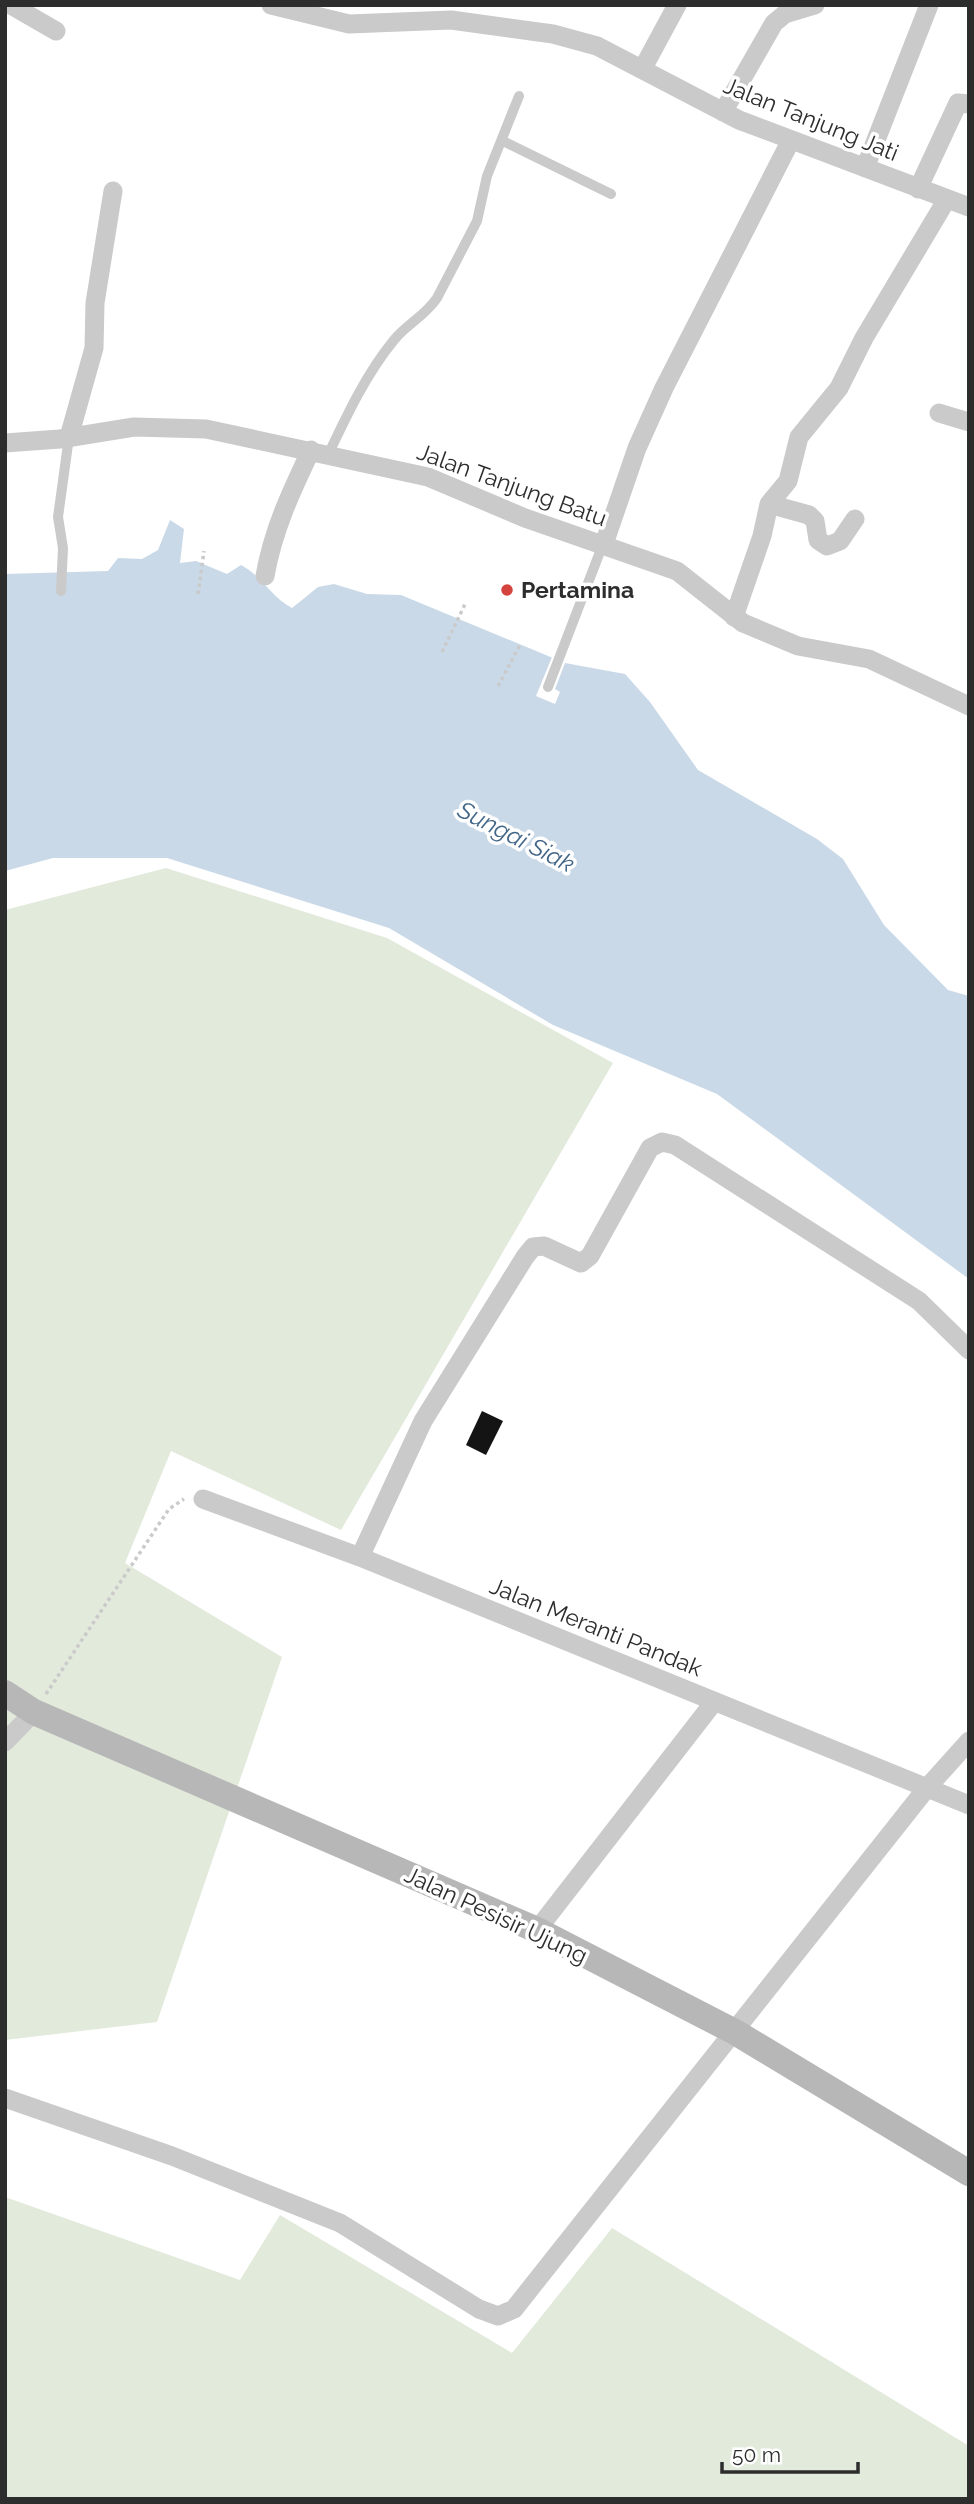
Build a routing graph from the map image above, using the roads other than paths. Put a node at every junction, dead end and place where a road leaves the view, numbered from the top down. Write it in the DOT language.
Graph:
graph roads {
  1 [pos="11,5"];
  2 [pos="271,5"];
  3 [pos="677,5"];
  4 [pos="815,5"];
  5 [pos="929,5"];
  6 [pos="451,13"];
  7 [pos="56,31"];
  8 [pos="643,68"];
  9 [pos="519,96"];
  10 [pos="969,104"];
  11 [pos="723,112"];
  12 [pos="792,140"];
  13 [pos="503,141"];
  14 [pos="865,168"];
  15 [pos="918,189"];
  16 [pos="113,191"];
  17 [pos="611,194"];
  18 [pos="947,199"];
  19 [pos="969,207"];
  20 [pos="939,413"];
  21 [pos="969,422"];
  22 [pos="69,437"];
  23 [pos="5,443"];
  24 [pos="319,452"];
  25 [pos="769,504"];
  26 [pos="855,519"];
  27 [pos="604,544"];
  28 [pos="265,576"];
  29 [pos="61,591"];
  30 [pos="734,617"];
  31 [pos="548,687"];
  32 [pos="969,706"];
  33 [pos="969,1350"];
  34 [pos="203,1499"];
  35 [pos="360,1557"];
  36 [pos="5,1693"];
  37 [pos="714,1702"];
  38 [pos="34,1712"];
  39 [pos="969,1741"];
  40 [pos="5,1742"];
  41 [pos="926,1789"];
  42 [pos="969,1805"];
  43 [pos="537,1930"];
  44 [pos="735,2032"];
  45 [pos="5,2098"];
  46 [pos="969,2173"];
  1 -- 7 [label="street"];
  2 -- 6 [label="street, Jalan Tanjung Jati"];
  3 -- 8 [label="street"];
  4 -- 11 [label="street"];
  5 -- 14 [label="street"];
  6 -- 8 [label="street, Jalan Tanjung Jati"];
  8 -- 11 [label="street, Jalan Tanjung Jati"];
  9 -- 13 [label="lane"];
  10 -- 15 [label="street"];
  11 -- 12 [label="street, Jalan Tanjung Jati"];
  12 -- 14 [label="street, Jalan Tanjung Jati"];
  12 -- 27 [label="street"];
  13 -- 17 [label="lane"];
  13 -- 24 [label="lane"];
  14 -- 15 [label="street, Jalan Tanjung Jati"];
  15 -- 18 [label="street, Jalan Tanjung Jati"];
  16 -- 22 [label="street"];
  18 -- 19 [label="street, Jalan Tanjung Jati"];
  18 -- 25 [label="street"];
  20 -- 21 [label="street"];
  22 -- 23 [label="street, Jalan Tanjung Batu"];
  22 -- 24 [label="street, Jalan Tanjung Batu"];
  22 -- 29 [label="lane"];
  24 -- 27 [label="street, Jalan Tanjung Batu"];
  24 -- 28 [label="street"];
  25 -- 26 [label="street"];
  25 -- 30 [label="street"];
  27 -- 30 [label="street, Jalan Tanjung Batu"];
  27 -- 31 [label="lane"];
  30 -- 32 [label="street, Jalan Tanjung Batu"];
  33 -- 35 [label="street"];
  34 -- 35 [label="street, Jalan Meranti Pandak"];
  35 -- 37 [label="street, Jalan Meranti Pandak"];
  36 -- 38 [label="street, Jalan Pesisir Ujung"];
  37 -- 41 [label="street, Jalan Meranti Pandak"];
  37 -- 43 [label="street"];
  38 -- 40 [label="street"];
  38 -- 43 [label="street, Jalan Pesisir Ujung"];
  39 -- 41 [label="street"];
  41 -- 42 [label="street, Jalan Meranti Pandak"];
  41 -- 44 [label="street"];
  43 -- 44 [label="street, Jalan Pesisir Ujung"];
  44 -- 45 [label="street"];
  44 -- 46 [label="street, Jalan Pesisir Ujung"];
}
